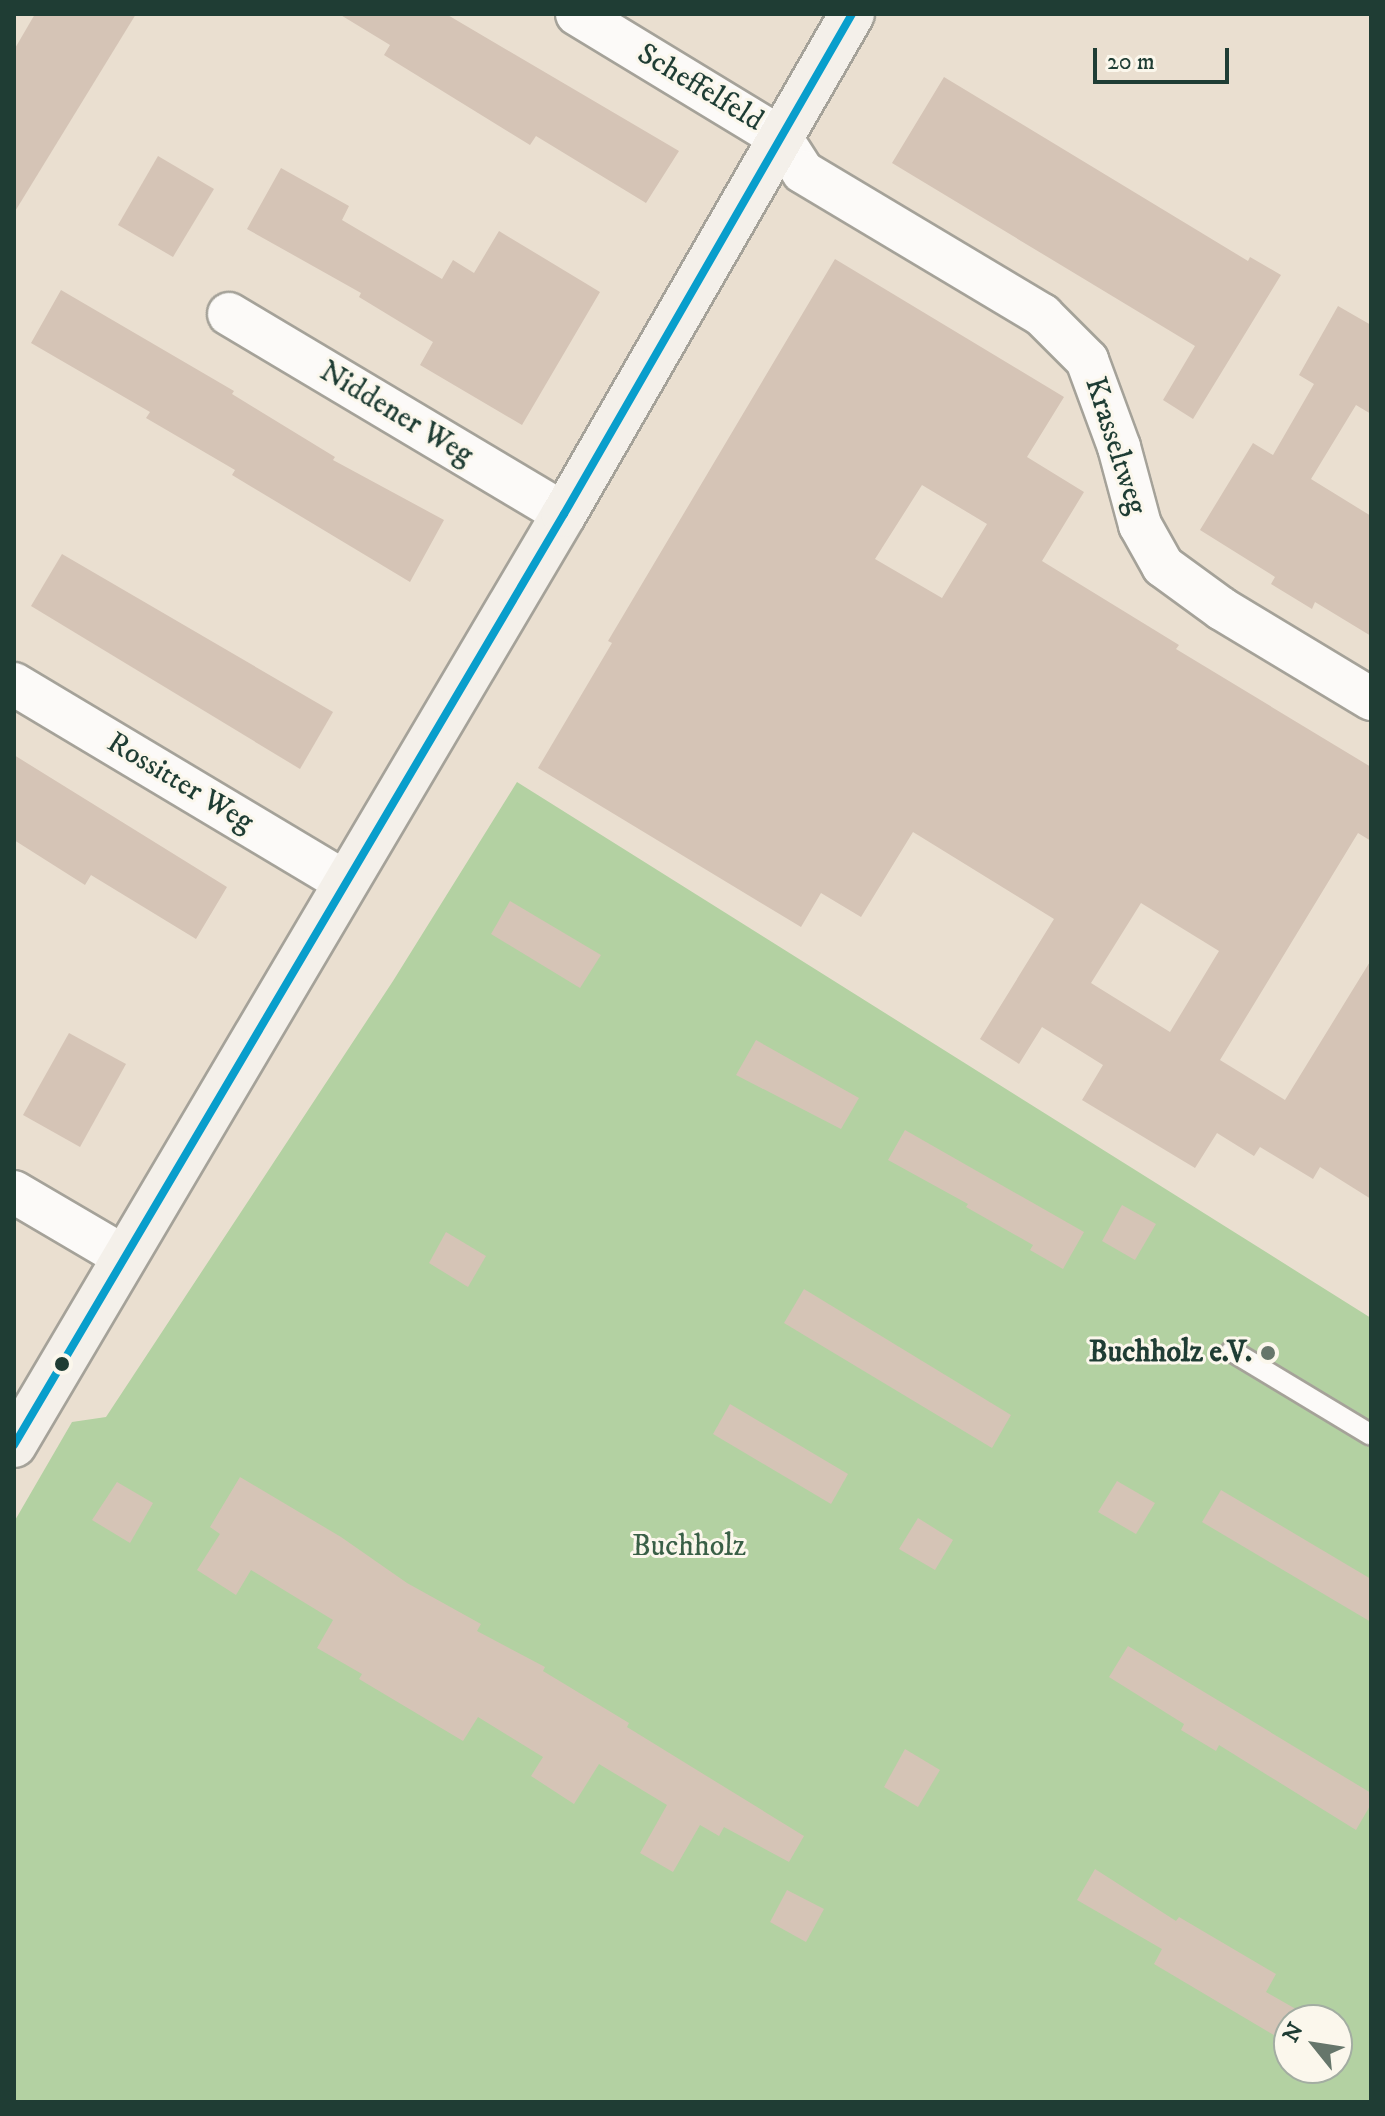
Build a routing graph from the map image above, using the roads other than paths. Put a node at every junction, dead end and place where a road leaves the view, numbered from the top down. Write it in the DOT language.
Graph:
graph roads {
  1 [pos="577,14"];
  2 [pos="852,14"];
  3 [pos="781,138"];
  4 [pos="229,314"];
  5 [pos="564,514"];
  6 [pos="14,684"];
  7 [pos="1371,699"];
  8 [pos="346,883"];
  9 [pos="14,1192"];
  10 [pos="125,1257"];
  11 [pos="1232,1351"];
  12 [pos="1371,1435"];
  13 [pos="14,1445"];
  1 -- 3 [label="street, Scheffelfeld"];
  2 -- 3 [label="street"];
  3 -- 5 [label="street"];
  3 -- 7 [label="street, Krasseltweg"];
  4 -- 5 [label="street, Niddener Weg"];
  5 -- 8 [label="street"];
  6 -- 8 [label="street, Rossitter Weg"];
  8 -- 10 [label="street"];
  9 -- 10 [label="street"];
  10 -- 13 [label="street"];
  11 -- 12 [label="lane"];
}
